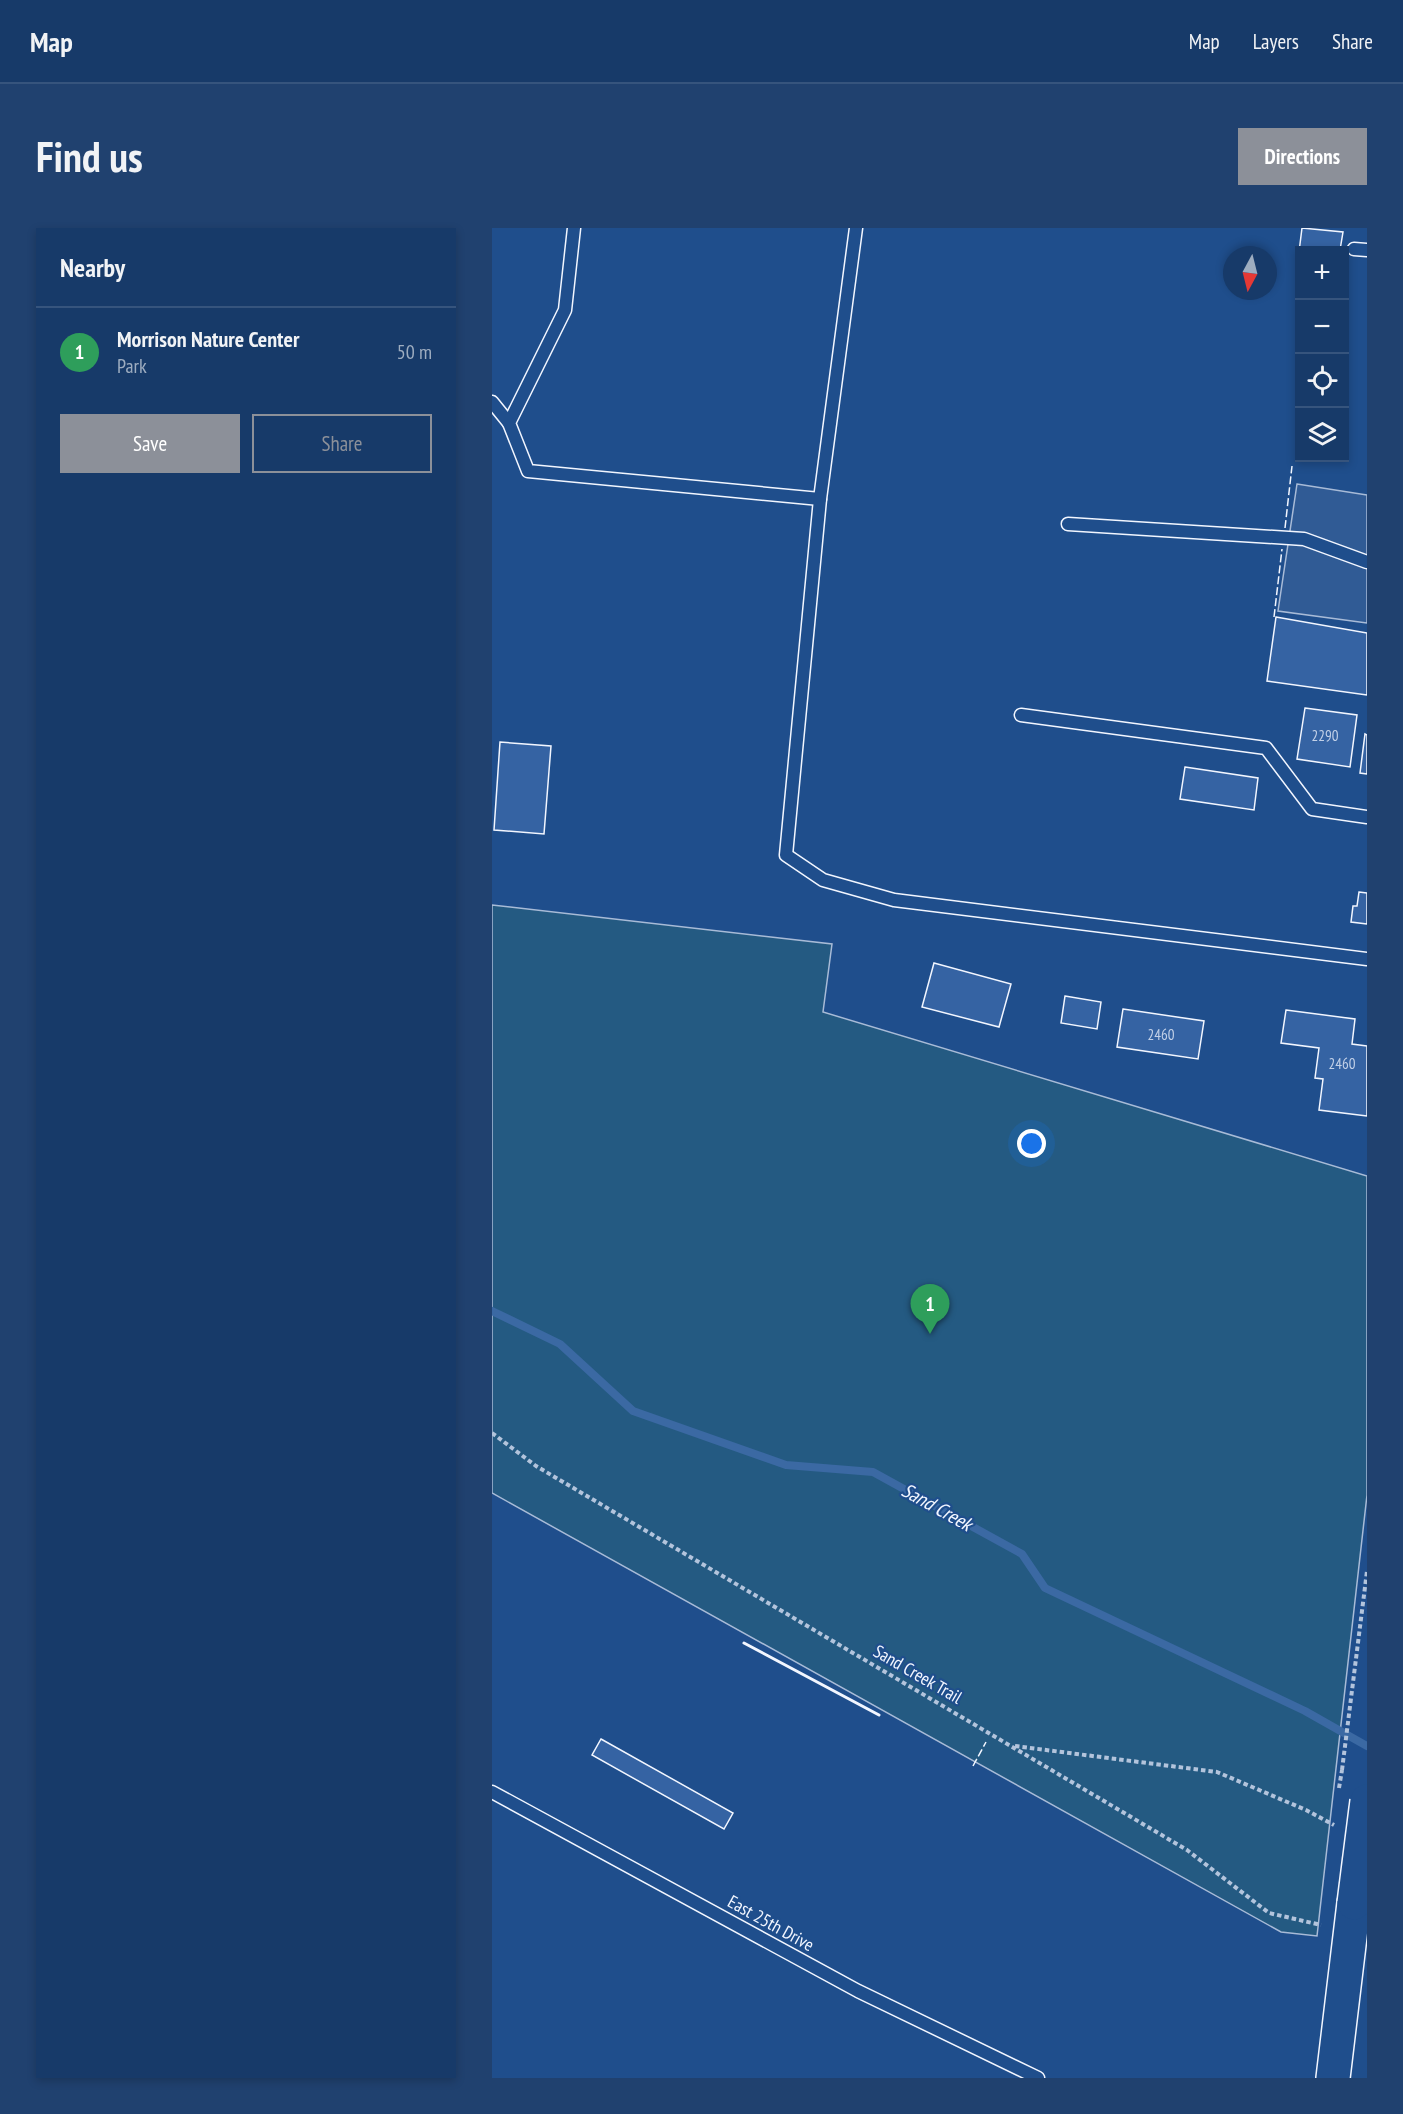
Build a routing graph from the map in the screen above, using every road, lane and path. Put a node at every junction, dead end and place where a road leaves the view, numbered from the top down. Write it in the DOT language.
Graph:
graph roads {
  1 [pos="574,228"];
  2 [pos="856,228"];
  3 [pos="492,402"];
  4 [pos="509,423"];
  5 [pos="820,499"];
  6 [pos="1068,524"];
  7 [pos="1367,562"];
  8 [pos="1021,715"];
  9 [pos="1367,817"];
  10 [pos="1367,959"];
  11 [pos="492,1433"];
  12 [pos="1367,1573"];
  13 [pos="1011,1745"];
  14 [pos="1342,1770"];
  15 [pos="492,1792"];
  16 [pos="1367,1801"];
  17 [pos="1336,1826"];
  18 [pos="1353,1917"];
  19 [pos="1038,2078"];
  20 [pos="1333,2078"];
  1 -- 4 [label="lane"];
  2 -- 5 [label="lane"];
  3 -- 4 [label="lane"];
  4 -- 5 [label="lane"];
  5 -- 10 [label="lane"];
  6 -- 7 [label="lane"];
  8 -- 9 [label="lane"];
  11 -- 13 [label="path, Sand Creek Trail"];
  12 -- 14 [label="path"];
  13 -- 17 [label="path, Sand Creek Trail"];
  13 -- 18 [label="path"];
  15 -- 19 [label="lane, East 25th Drive"];
  16 -- 18 [label="main road, bridge"];
  18 -- 20 [label="main road"];
}
